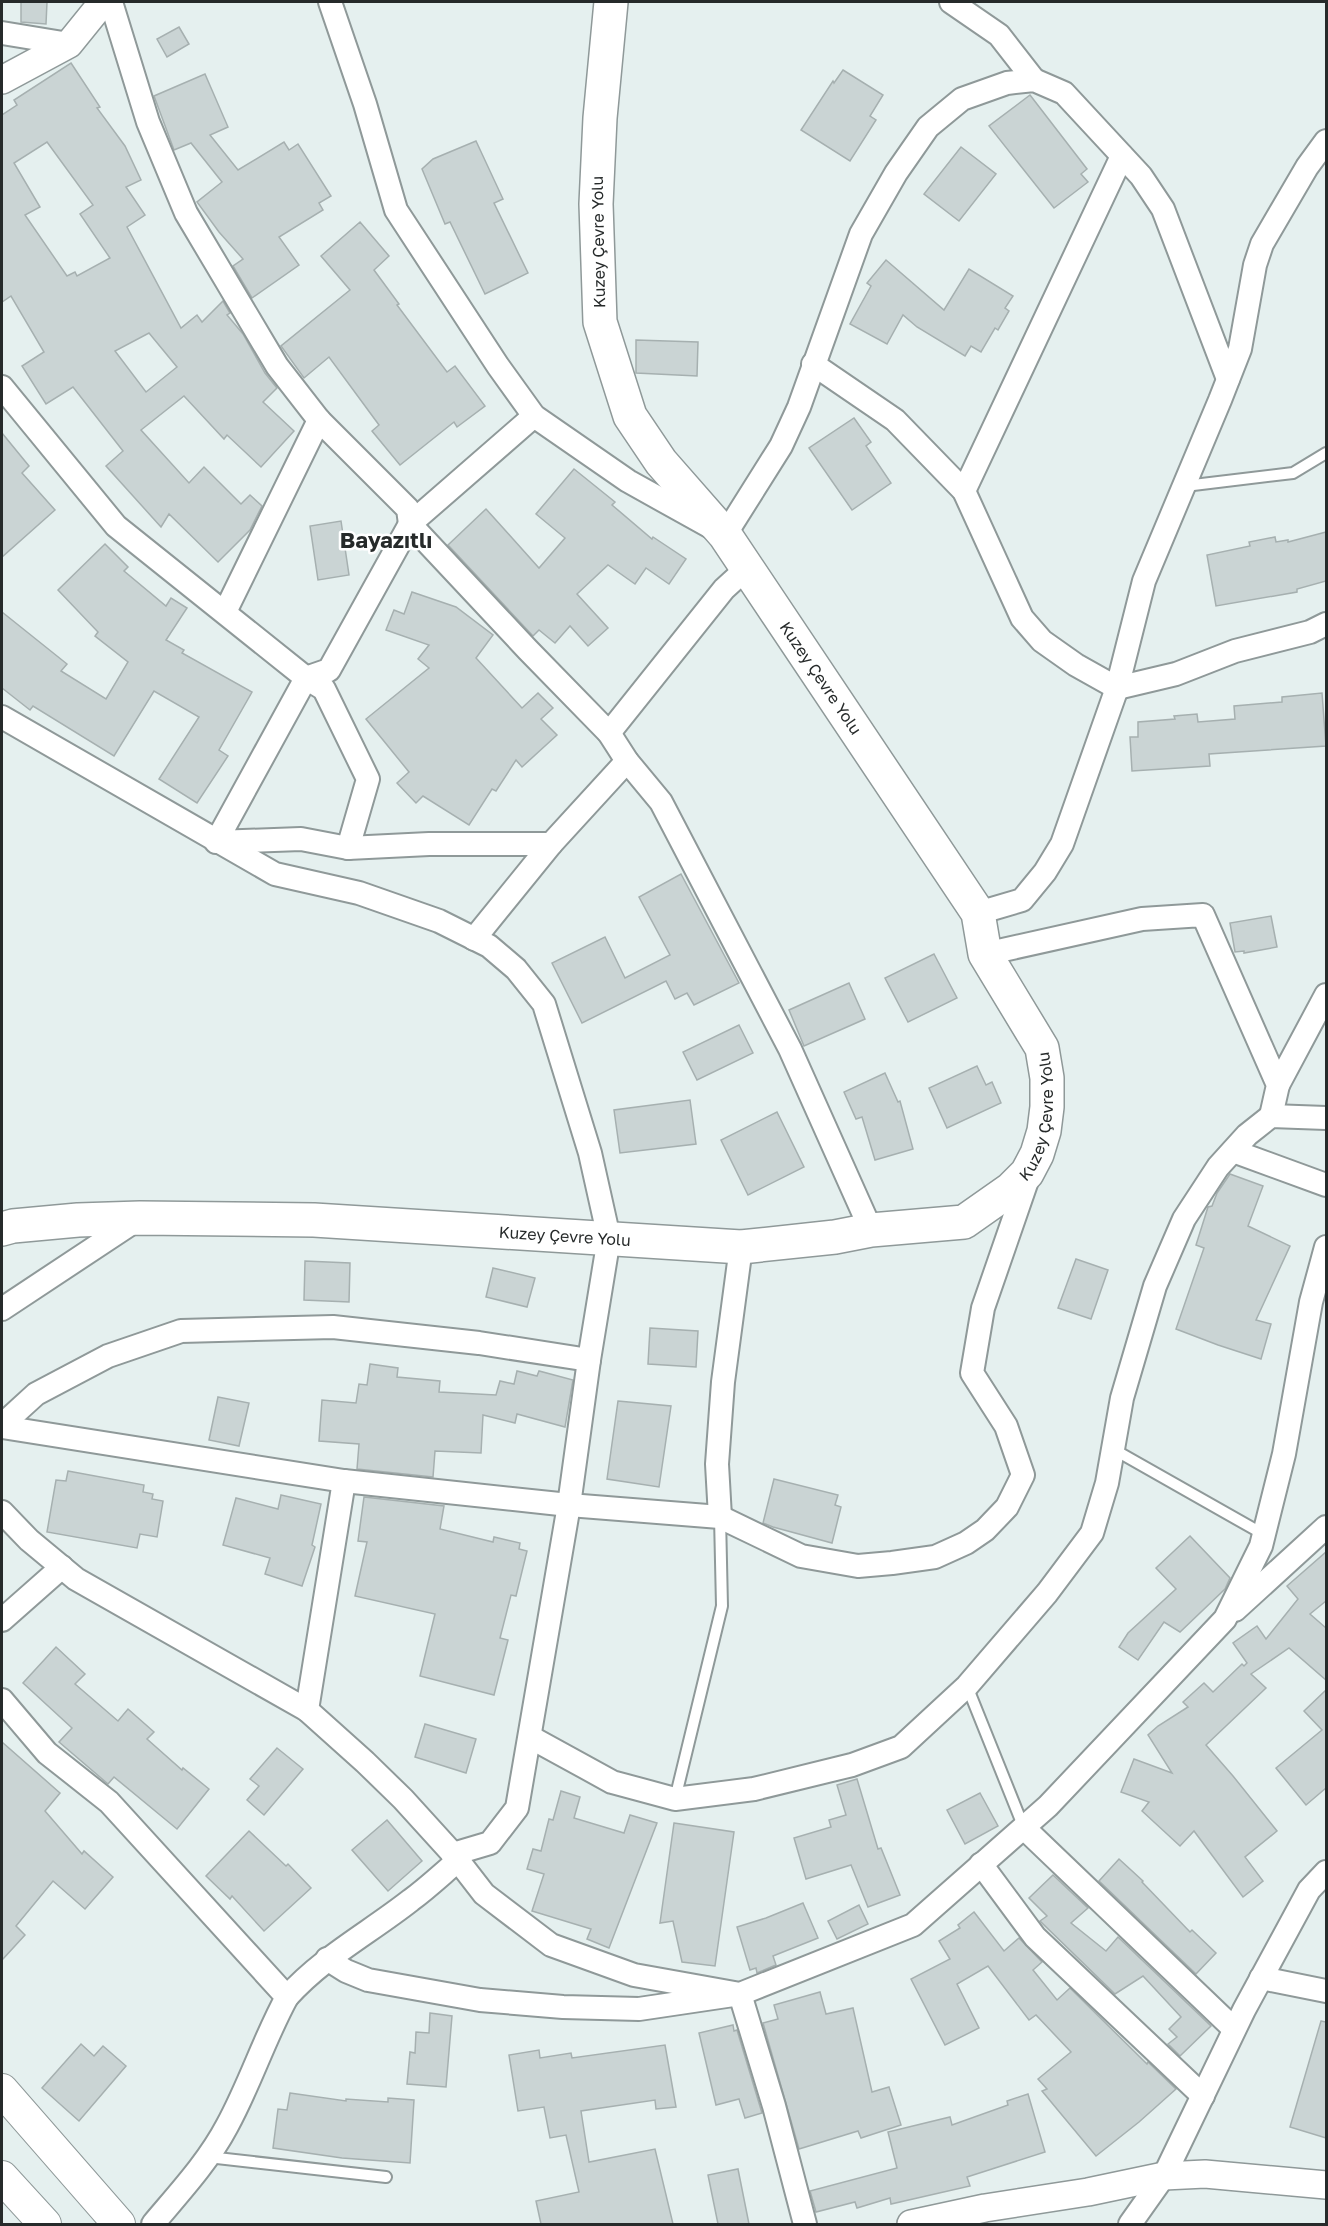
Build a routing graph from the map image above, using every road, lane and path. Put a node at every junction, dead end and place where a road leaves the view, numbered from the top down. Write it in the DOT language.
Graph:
graph roads {
  1 [pos="103,2"];
  2 [pos="111,2"];
  3 [pos="330,2"];
  4 [pos="612,2"];
  5 [pos="951,2"];
  6 [pos="2,33"];
  7 [pos="69,44"];
  8 [pos="2,80"];
  9 [pos="1034,80"];
  10 [pos="1326,141"];
  11 [pos="1122,156"];
  12 [pos="813,364"];
  13 [pos="1228,379"];
  14 [pos="2,387"];
  15 [pos="534,416"];
  16 [pos="319,420"];
  17 [pos="1326,453"];
  18 [pos="1184,486"];
  19 [pos="964,491"];
  20 [pos="410,524"];
  21 [pos="725,536"];
  22 [pos="747,568"];
  23 [pos="225,612"];
  24 [pos="1326,624"];
  25 [pos="306,678"];
  26 [pos="1117,688"];
  27 [pos="2,717"];
  28 [pos="609,733"];
  29 [pos="627,761"];
  30 [pos="216,842"];
  31 [pos="551,844"];
  32 [pos="348,848"];
  33 [pos="978,913"];
  34 [pos="474,939"];
  35 [pos="985,954"];
  36 [pos="1326,995"];
  37 [pos="1278,1085"];
  38 [pos="1271,1116"];
  39 [pos="1326,1118"];
  40 [pos="1233,1151"];
  41 [pos="1037,1154"];
  42 [pos="1326,1185"];
  43 [pos="140,1218"];
  44 [pos="2,1229"];
  45 [pos="871,1230"];
  46 [pos="609,1238"];
  47 [pos="741,1247"];
  48 [pos="1326,1247"];
  49 [pos="2,1310"];
  50 [pos="589,1360"];
  51 [pos="2,1426"];
  52 [pos="1113,1449"];
  53 [pos="344,1481"];
  54 [pos="569,1505"];
  55 [pos="2,1512"];
  56 [pos="720,1517"];
  57 [pos="1326,1527"];
  58 [pos="1263,1534"];
  59 [pos="62,1567"];
  60 [pos="1225,1619"];
  61 [pos="2,1620"];
  62 [pos="967,1686"];
  63 [pos="2,1700"];
  64 [pos="307,1710"];
  65 [pos="530,1737"];
  66 [pos="675,1799"];
  67 [pos="1024,1827"];
  68 [pos="453,1854"];
  69 [pos="981,1864"];
  70 [pos="1326,1872"];
  71 [pos="327,1959"];
  72 [pos="1261,1978"];
  73 [pos="1326,1991"];
  74 [pos="740,1994"];
  75 [pos="287,1997"];
  76 [pos="1234,2029"];
  77 [pos="2,2090"];
  78 [pos="1203,2096"];
  79 [pos="208,2157"];
  80 [pos="1164,2176"];
  81 [pos="2,2177"];
  82 [pos="386,2177"];
  83 [pos="1326,2185"];
  84 [pos="45,2224"];
  85 [pos="119,2224"];
  86 [pos="153,2224"];
  87 [pos="805,2224"];
  88 [pos="910,2224"];
  89 [pos="1130,2224"];
  1 -- 7 [label="street"];
  2 -- 16 [label="street"];
  3 -- 15 [label="street"];
  4 -- 21 [label="main road, Kuzey Çevre Yolu"];
  5 -- 9 [label="street"];
  6 -- 7 [label="street"];
  7 -- 8 [label="street"];
  9 -- 11 [label="street"];
  9 -- 12 [label="street"];
  10 -- 13 [label="street"];
  11 -- 13 [label="street"];
  11 -- 19 [label="street"];
  12 -- 19 [label="street"];
  12 -- 21 [label="street"];
  13 -- 18 [label="street"];
  14 -- 23 [label="street"];
  15 -- 20 [label="street"];
  15 -- 21 [label="street"];
  16 -- 20 [label="street"];
  16 -- 23 [label="street"];
  17 -- 18 [label="lane"];
  18 -- 26 [label="street"];
  19 -- 26 [label="street"];
  20 -- 25 [label="street"];
  20 -- 28 [label="street"];
  21 -- 22 [label="main road, Kuzey Çevre Yolu"];
  22 -- 28 [label="street"];
  22 -- 33 [label="main road, Kuzey Çevre Yolu"];
  23 -- 25 [label="street"];
  24 -- 26 [label="street"];
  25 -- 30 [label="street"];
  25 -- 32 [label="street"];
  26 -- 33 [label="street"];
  27 -- 30 [label="street"];
  28 -- 29 [label="street"];
  29 -- 31 [label="street"];
  29 -- 45 [label="street"];
  30 -- 32 [label="street"];
  30 -- 34 [label="street"];
  31 -- 32 [label="street"];
  31 -- 34 [label="street"];
  33 -- 35 [label="main road, Kuzey Çevre Yolu"];
  34 -- 46 [label="street"];
  35 -- 37 [label="street"];
  35 -- 41 [label="main road, Kuzey Çevre Yolu"];
  36 -- 37 [label="street"];
  37 -- 38 [label="street"];
  38 -- 39 [label="street"];
  38 -- 40 [label="street"];
  40 -- 42 [label="street"];
  40 -- 52 [label="street"];
  41 -- 45 [label="main road, Kuzey Çevre Yolu"];
  41 -- 56 [label="street"];
  43 -- 44 [label="main road, Kuzey Çevre Yolu"];
  43 -- 46 [label="main road, Kuzey Çevre Yolu"];
  43 -- 49 [label="street"];
  45 -- 47 [label="main road, Kuzey Çevre Yolu"];
  46 -- 47 [label="main road, Kuzey Çevre Yolu"];
  46 -- 50 [label="street"];
  47 -- 56 [label="street"];
  48 -- 58 [label="street"];
  50 -- 51 [label="street"];
  50 -- 54 [label="street"];
  51 -- 53 [label="street"];
  52 -- 58 [label="lane"];
  52 -- 62 [label="street"];
  53 -- 54 [label="street"];
  53 -- 64 [label="street"];
  54 -- 56 [label="street"];
  54 -- 65 [label="street"];
  55 -- 59 [label="street"];
  56 -- 66 [label="lane"];
  57 -- 60 [label="street"];
  58 -- 60 [label="street"];
  59 -- 61 [label="street"];
  59 -- 64 [label="street"];
  60 -- 67 [label="street"];
  62 -- 66 [label="street"];
  62 -- 67 [label="lane"];
  63 -- 75 [label="street"];
  64 -- 68 [label="street"];
  65 -- 66 [label="street"];
  65 -- 68 [label="street"];
  67 -- 69 [label="street"];
  67 -- 76 [label="street"];
  68 -- 71 [label="street"];
  68 -- 74 [label="street"];
  69 -- 74 [label="street"];
  69 -- 78 [label="street"];
  70 -- 72 [label="street"];
  71 -- 74 [label="street"];
  71 -- 75 [label="street"];
  72 -- 73 [label="street"];
  72 -- 76 [label="street"];
  74 -- 87 [label="street"];
  75 -- 79 [label="street"];
  76 -- 78 [label="street"];
  77 -- 85 [label="main road"];
  78 -- 80 [label="street"];
  79 -- 82 [label="lane"];
  79 -- 86 [label="street"];
  80 -- 83 [label="street"];
  80 -- 88 [label="street"];
  80 -- 89 [label="street"];
  81 -- 84 [label="main road"];
}
